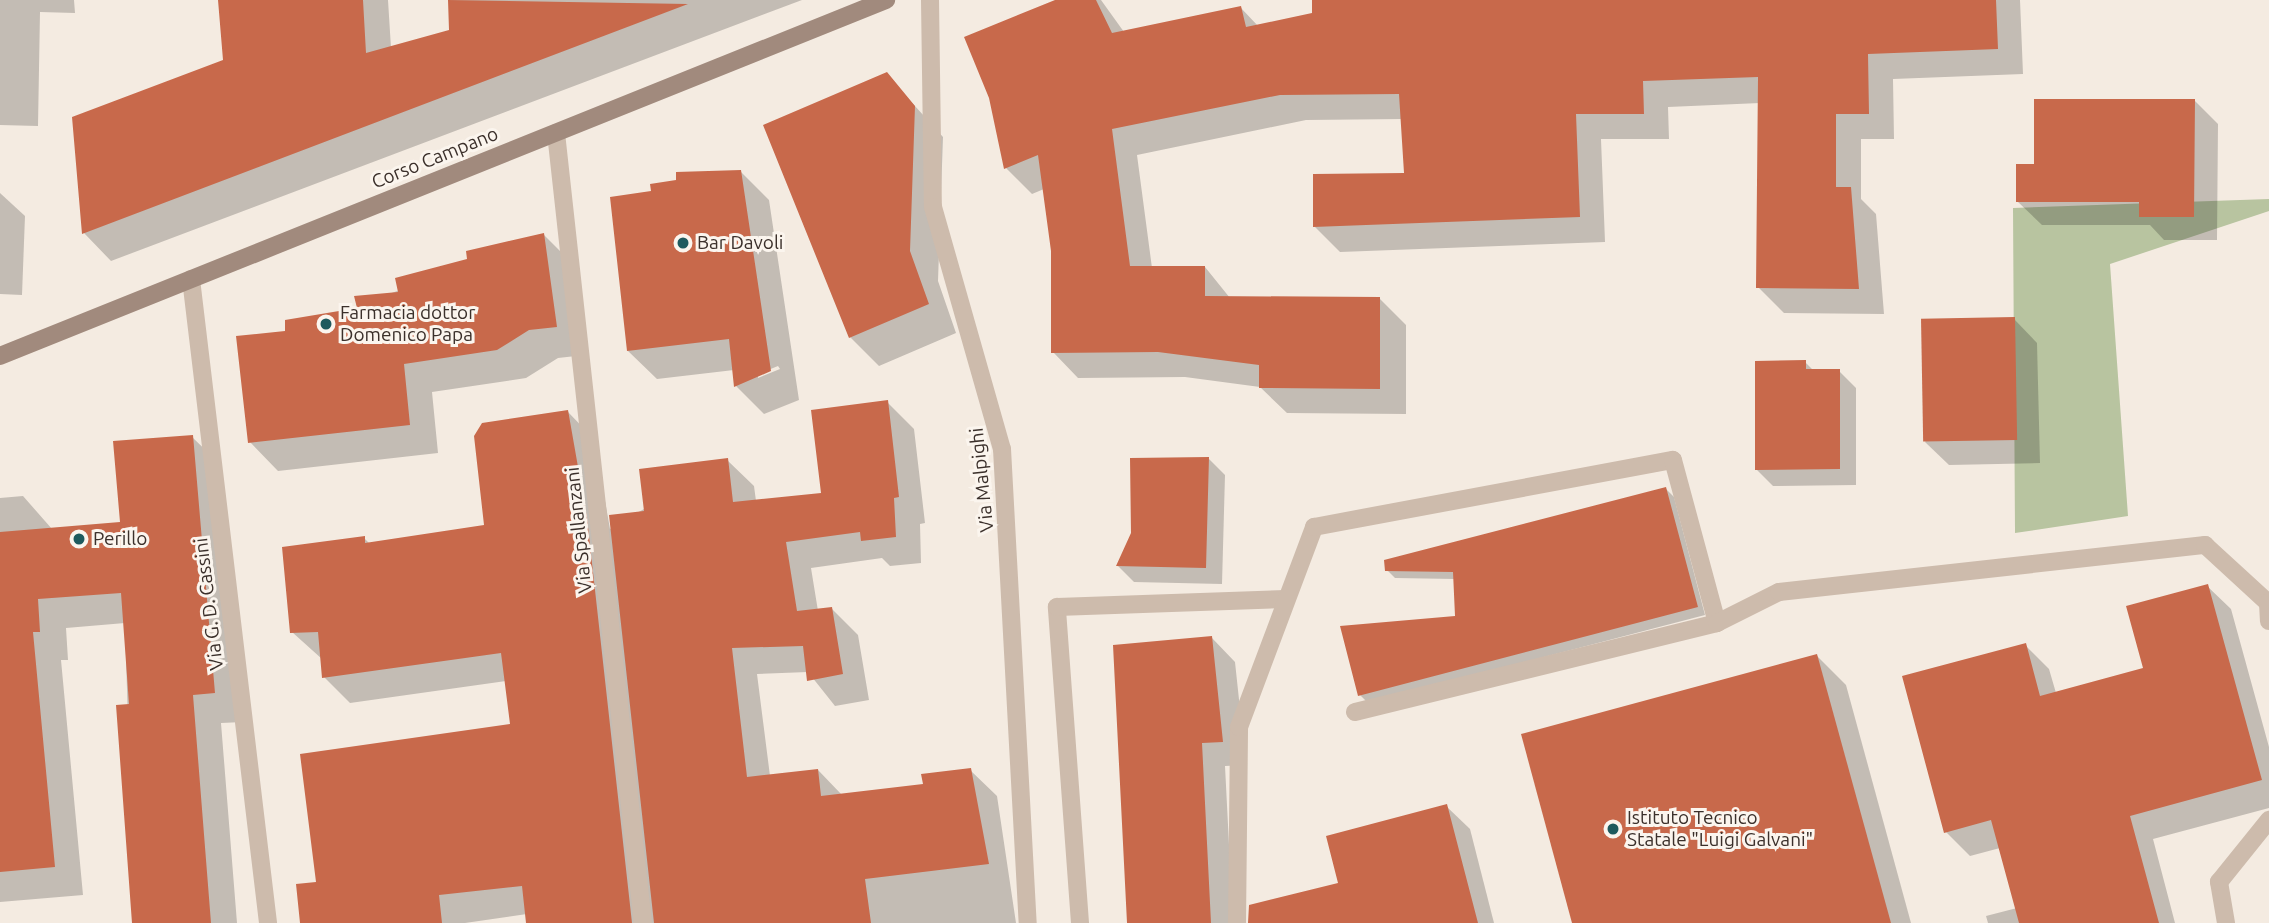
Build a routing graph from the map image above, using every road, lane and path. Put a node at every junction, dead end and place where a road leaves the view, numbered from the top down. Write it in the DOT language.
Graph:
graph roads {
  1 [pos="886,0"];
  2 [pos="930,0"];
  3 [pos="556,132"];
  4 [pos="191,279"];
  5 [pos="0,356"];
  6 [pos="1286,599"];
  7 [pos="2269,621"];
  8 [pos="1717,623"];
  9 [pos="1355,712"];
  10 [pos="2269,820"];
  11 [pos="268,923"];
  12 [pos="643,923"];
  13 [pos="1028,923"];
  14 [pos="1080,923"];
  15 [pos="1237,923"];
  16 [pos="2226,923"];
  1 -- 3 [label="main road, Corso Campano"];
  2 -- 13 [label="street, Via Malpighi"];
  3 -- 4 [label="main road, Corso Campano"];
  3 -- 12 [label="street, Via Spallanzani"];
  4 -- 5 [label="main road, Corso Campano"];
  4 -- 11 [label="street, Via G. D. Cassini"];
  6 -- 8 [label="street"];
  6 -- 14 [label="street"];
  6 -- 15 [label="street"];
  7 -- 8 [label="street"];
  8 -- 9 [label="street"];
  10 -- 16 [label="street"];
}
